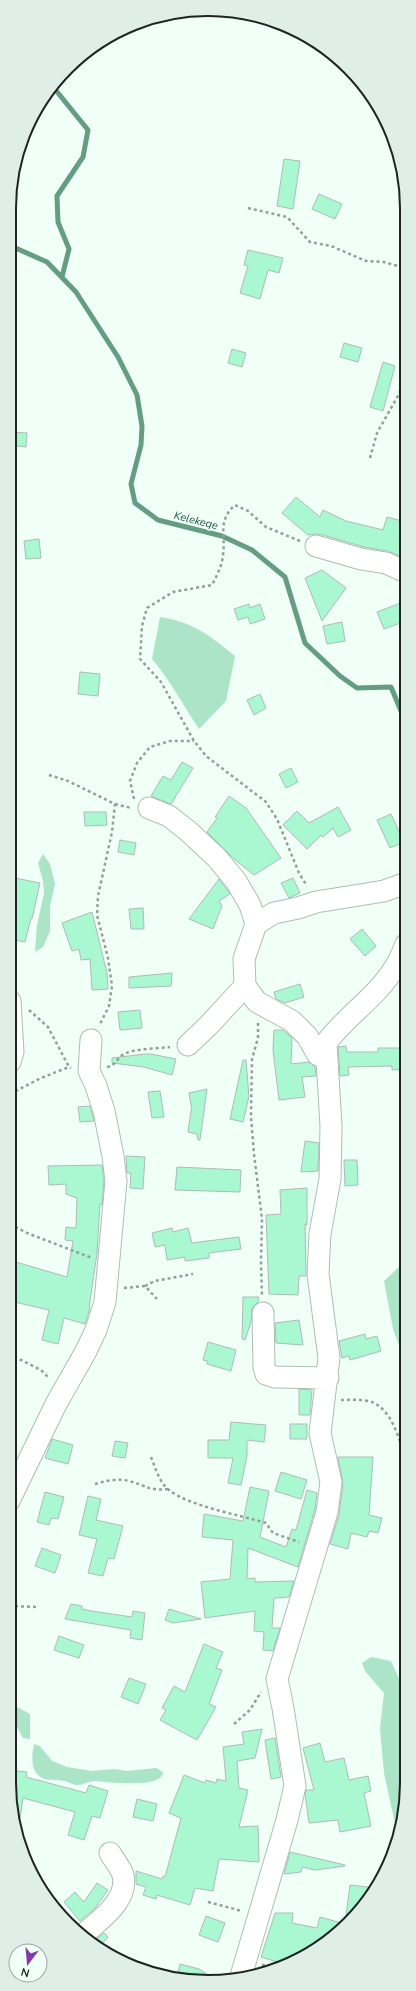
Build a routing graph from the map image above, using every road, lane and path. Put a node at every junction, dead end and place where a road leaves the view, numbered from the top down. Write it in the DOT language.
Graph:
graph roads {
  1 [pos="248,208"];
  2 [pos="400,267"];
  3 [pos="400,391"];
  4 [pos="399,394"];
  5 [pos="370,458"];
  6 [pos="316,546"];
  7 [pos="400,569"];
  8 [pos="194,741"];
  9 [pos="49,775"];
  10 [pos="142,805"];
  11 [pos="400,885"];
  12 [pos="316,902"];
  13 [pos="256,924"];
  14 [pos="400,957"];
  15 [pos="245,986"];
  16 [pos="257,1002"];
  17 [pos="92,1040"];
  18 [pos="188,1045"];
  19 [pos="327,1050"];
  20 [pos="69,1067"];
  21 [pos="16,1091"];
  22 [pos="16,1227"];
  23 [pos="107,1264"];
  24 [pos="193,1274"];
  25 [pos="145,1286"];
  26 [pos="105,1290"];
  27 [pos="157,1299"];
  28 [pos="262,1313"];
  29 [pos="16,1358"];
  30 [pos="328,1378"];
  31 [pos="63,1390"];
  32 [pos="325,1399"];
  33 [pos="400,1443"];
  34 [pos="152,1457"];
  35 [pos="94,1484"];
  36 [pos="16,1487"];
  37 [pos="168,1489"];
  38 [pos="316,1548"];
  39 [pos="16,1606"];
  40 [pos="39,1607"];
  41 [pos="277,1679"];
  42 [pos="234,1724"];
  43 [pos="110,1853"];
  44 [pos="208,1902"];
  45 [pos="258,1915"];
  46 [pos="87,1932"];
  47 [pos="242,1971"];
  1 -- 2 [label="path"];
  3 -- 4 [label="path"];
  4 -- 5 [label="path"];
  6 -- 7 [label="street"];
  6 -- 8 [label="path"];
  8 -- 10 [label="path"];
  8 -- 12 [label="path"];
  9 -- 17 [label="path"];
  10 -- 13 [label="street"];
  11 -- 12 [label="street"];
  12 -- 13 [label="street"];
  13 -- 15 [label="street"];
  14 -- 19 [label="street"];
  15 -- 16 [label="street"];
  15 -- 18 [label="street"];
  16 -- 19 [label="street"];
  16 -- 28 [label="path"];
  17 -- 23 [label="street"];
  19 -- 30 [label="street"];
  20 -- 21 [label="path"];
  22 -- 23 [label="path"];
  23 -- 26 [label="street"];
  24 -- 25 [label="path"];
  25 -- 26 [label="path"];
  25 -- 27 [label="path"];
  26 -- 31 [label="street"];
  28 -- 30 [label="street"];
  29 -- 31 [label="path"];
  30 -- 32 [label="street"];
  31 -- 36 [label="street"];
  32 -- 33 [label="path"];
  32 -- 38 [label="street"];
  34 -- 37 [label="path"];
  35 -- 37 [label="path"];
  37 -- 38 [label="path"];
  38 -- 41 [label="street"];
  39 -- 40 [label="path"];
  41 -- 42 [label="path"];
  41 -- 45 [label="street"];
  43 -- 46 [label="street"];
  44 -- 45 [label="path"];
  45 -- 47 [label="street"];
}
